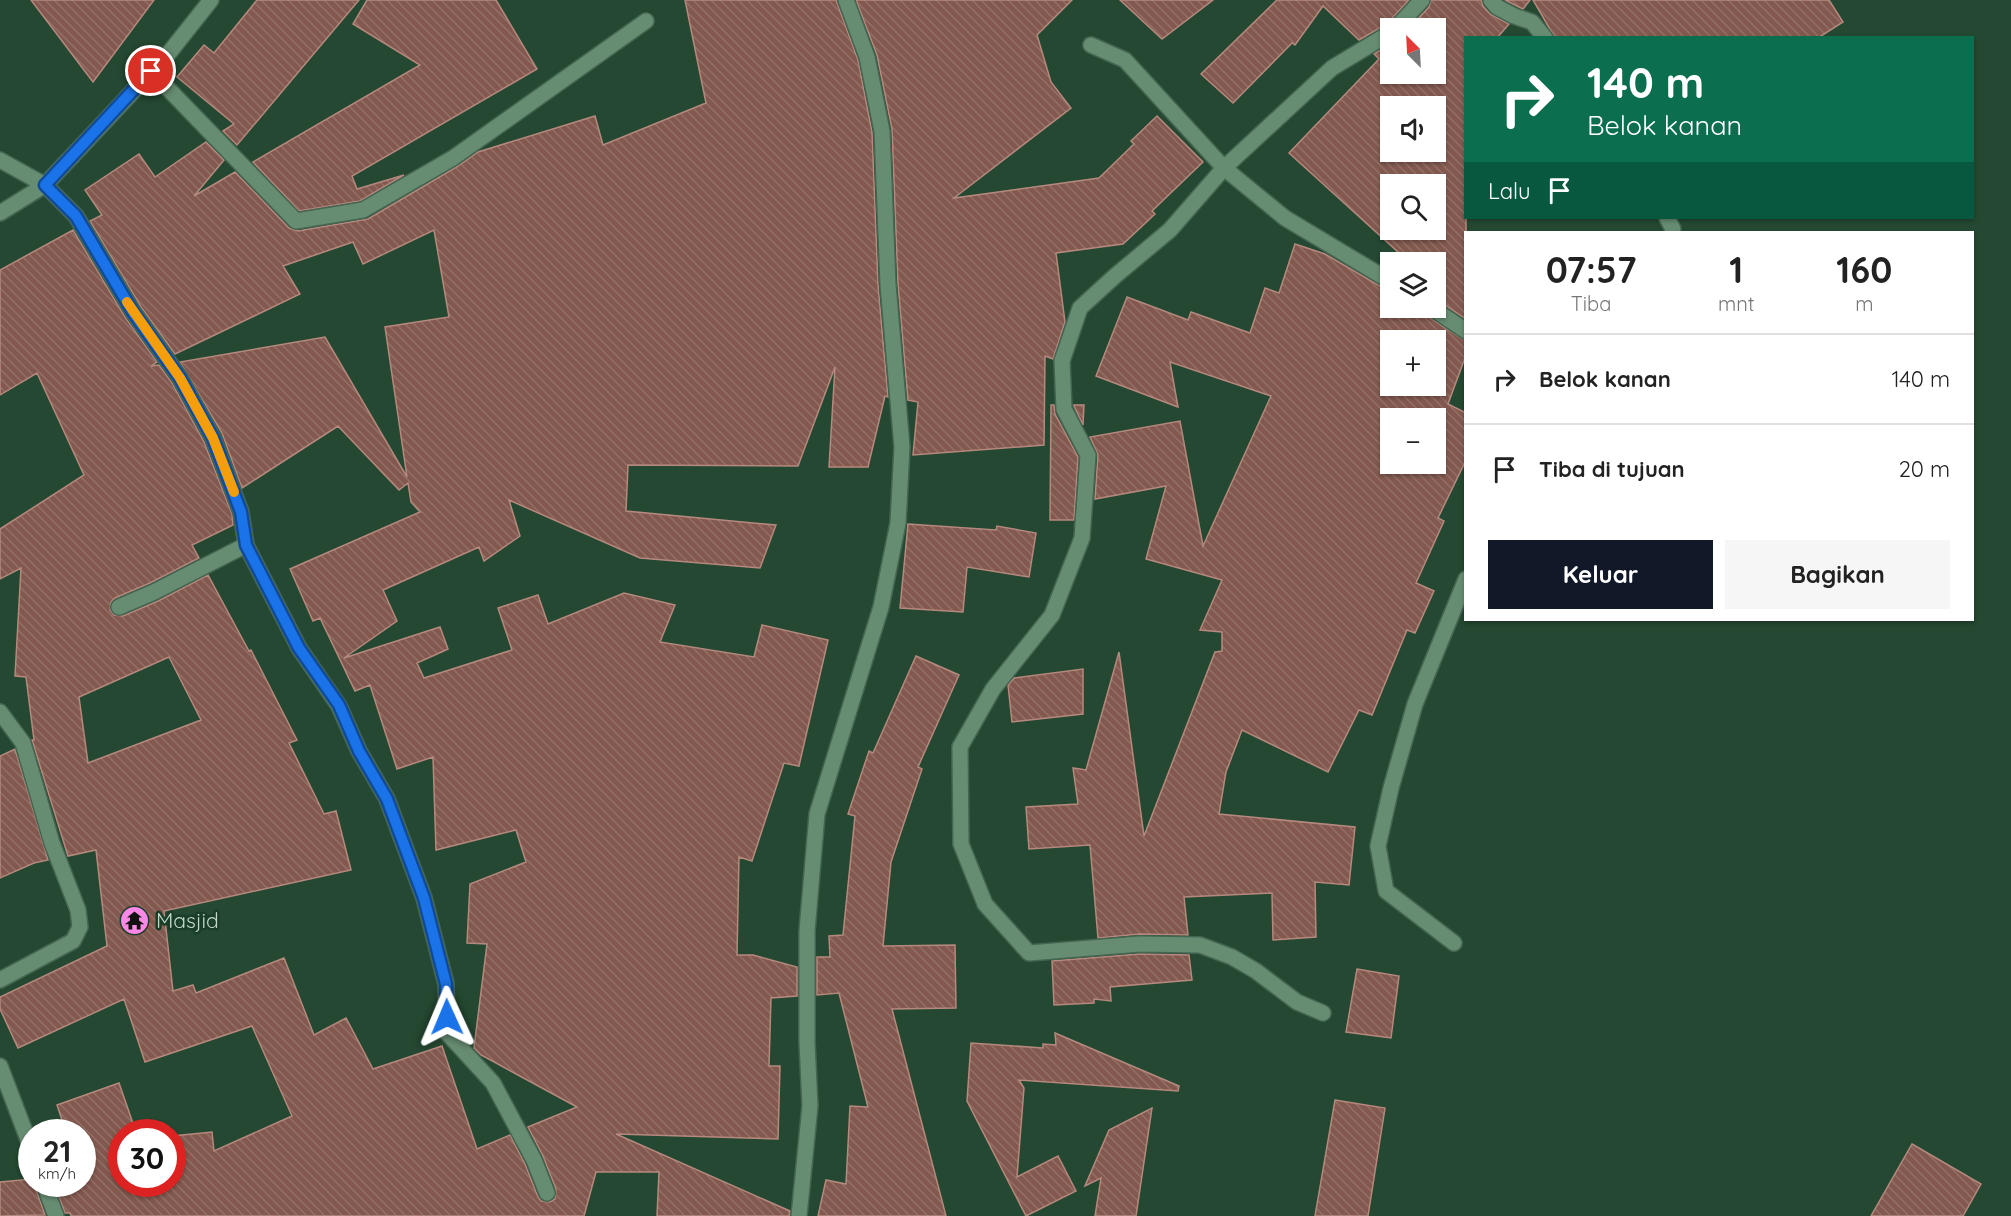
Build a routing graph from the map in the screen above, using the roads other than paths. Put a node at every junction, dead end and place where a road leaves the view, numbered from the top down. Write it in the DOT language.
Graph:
graph roads {
  1 [pos="211,0"];
  2 [pos="846,0"];
  3 [pos="1422,0"];
  4 [pos="1491,0"];
  5 [pos="1405,18"];
  6 [pos="646,21"];
  7 [pos="1543,36"];
  8 [pos="1380,39"];
  9 [pos="1091,45"];
  10 [pos="151,71"];
  11 [pos="0,160"];
  12 [pos="1224,168"];
  13 [pos="45,185"];
  14 [pos="0,213"];
  15 [pos="1380,275"];
  16 [pos="1446,317"];
  17 [pos="1464,330"];
  18 [pos="246,545"];
  19 [pos="1464,584"];
  20 [pos="118,607"];
  21 [pos="0,712"];
  22 [pos="1454,943"];
  23 [pos="0,980"];
  24 [pos="1323,1013"];
  25 [pos="0,1066"];
  26 [pos="20,1119"];
  27 [pos="547,1193"];
  28 [pos="49,1197"];
  29 [pos="56,1216"];
  30 [pos="799,1216"];
  1 -- 10 [label="street"];
  2 -- 30 [label="street"];
  3 -- 5 [label="street"];
  4 -- 7 [label="street"];
  6 -- 10 [label="street"];
  8 -- 12 [label="street"];
  9 -- 12 [label="street"];
  10 -- 13 [label="street"];
  11 -- 13 [label="street"];
  12 -- 15 [label="street"];
  12 -- 24 [label="street"];
  13 -- 14 [label="street"];
  13 -- 18 [label="street"];
  16 -- 17 [label="street"];
  18 -- 20 [label="street"];
  18 -- 27 [label="street"];
  19 -- 22 [label="street"];
  21 -- 23 [label="street"];
  25 -- 26 [label="street"];
  28 -- 29 [label="street"];
}
